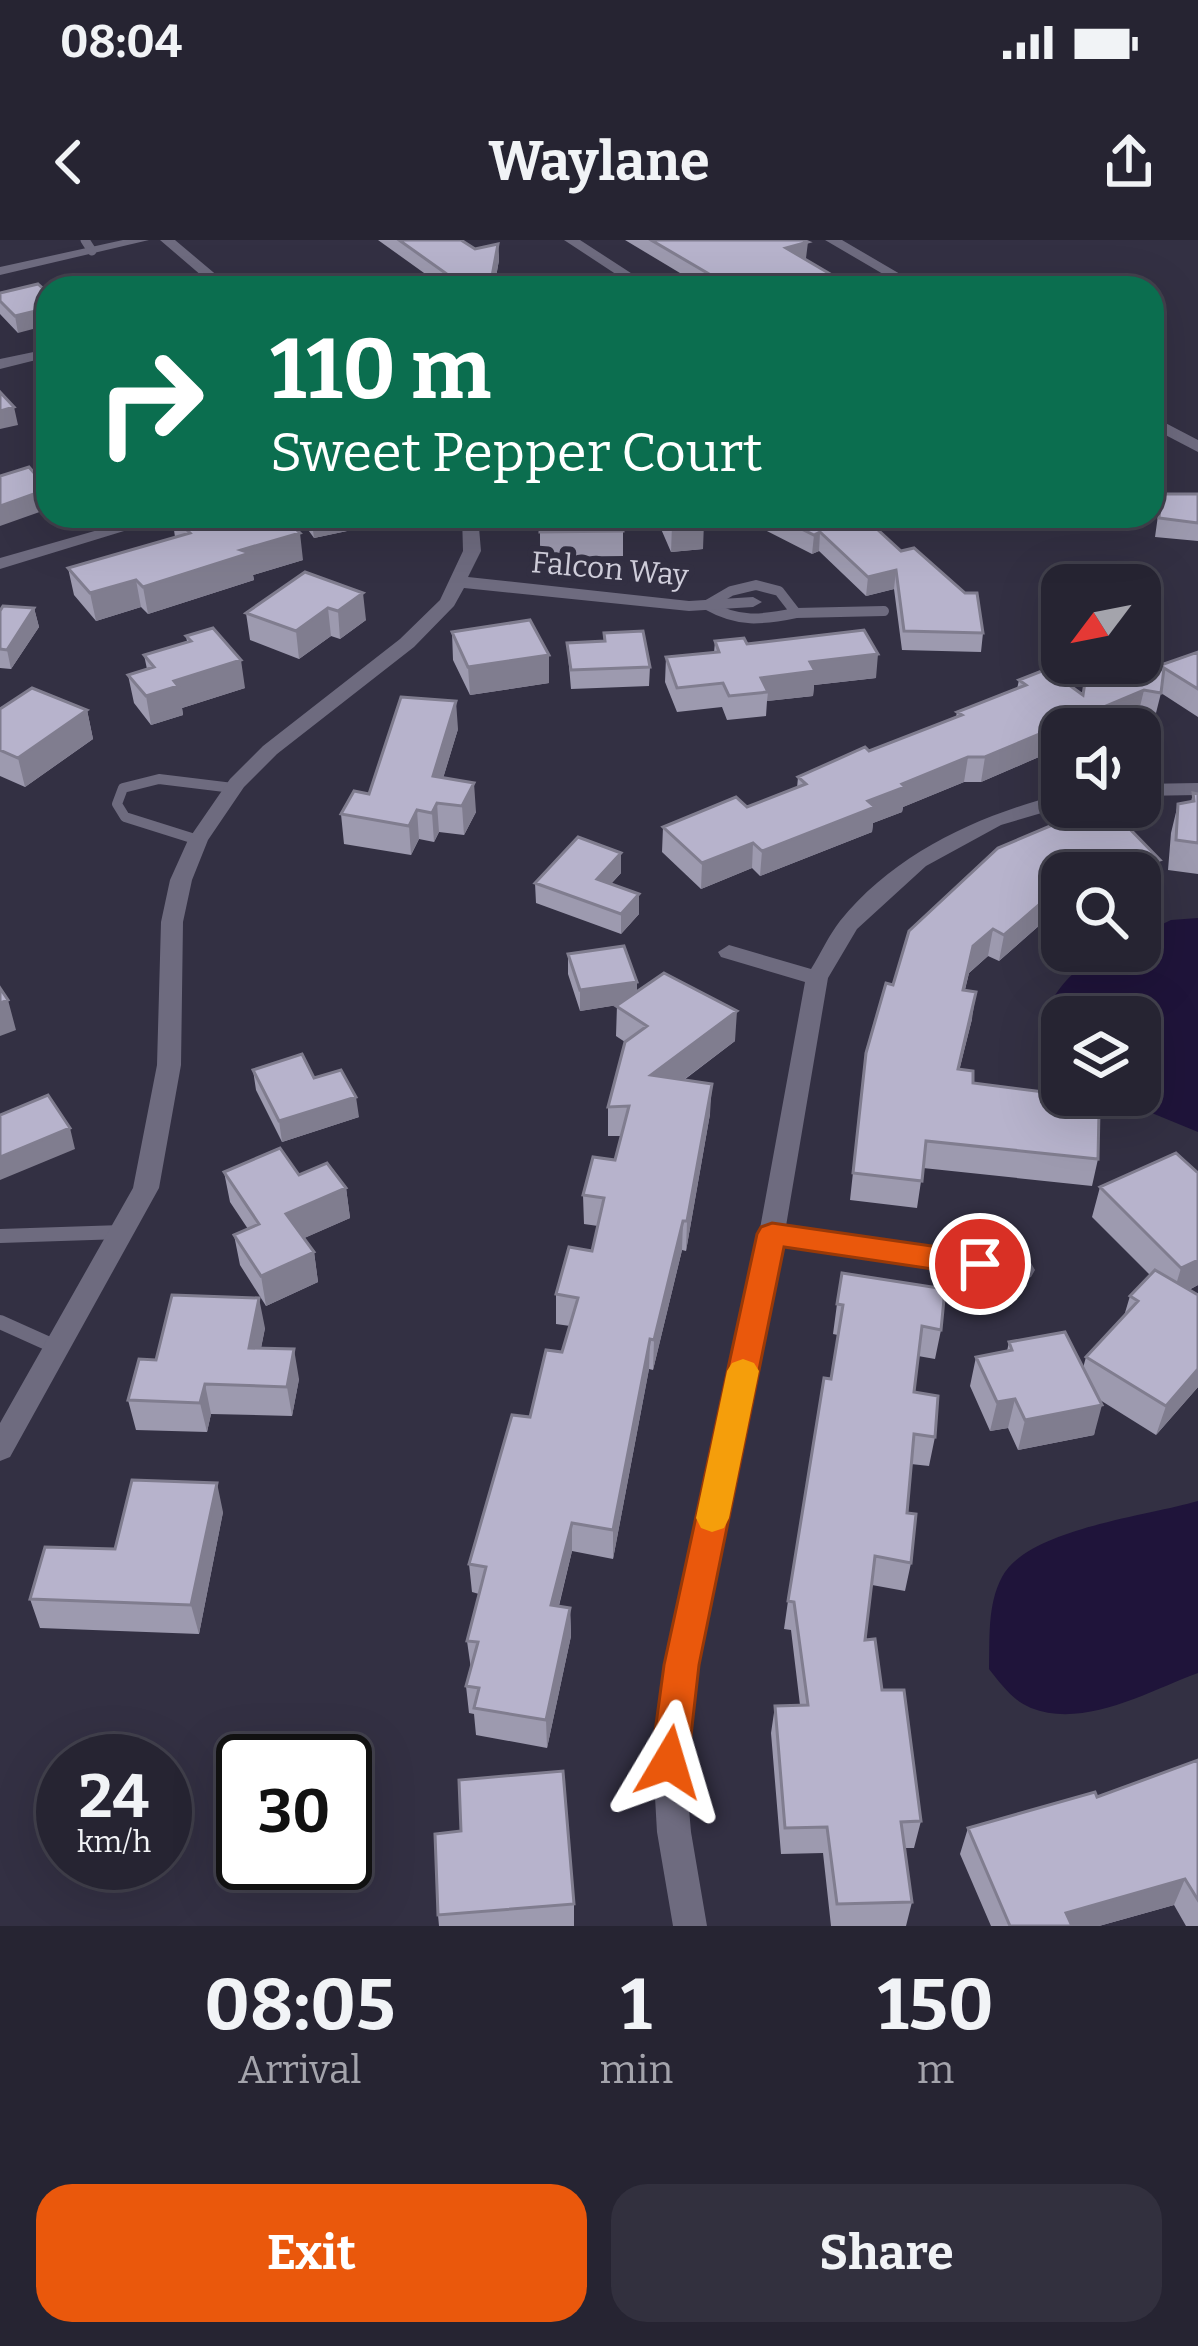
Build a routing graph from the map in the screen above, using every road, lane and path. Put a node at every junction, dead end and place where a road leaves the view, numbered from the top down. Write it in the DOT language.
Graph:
graph roads {
  1 [pos="142,240"];
  2 [pos="167,240"];
  3 [pos="571,240"];
  4 [pos="832,240"];
  5 [pos="88,246"];
  6 [pos="0,271"];
  7 [pos="210,276"];
  8 [pos="628,276"];
  9 [pos="896,276"];
  10 [pos="36,356"];
  11 [pos="0,364"];
  12 [pos="1164,428"];
  13 [pos="1198,447"];
  14 [pos="124,528"];
  15 [pos="471,528"];
  16 [pos="0,564"];
  17 [pos="461,582"];
  18 [pos="753,602"];
  19 [pos="707,605"];
  20 [pos="884,611"];
  21 [pos="796,613"];
  22 [pos="233,788"];
  23 [pos="1198,789"];
  24 [pos="1161,790"];
  25 [pos="1041,806"];
  26 [pos="198,840"];
  27 [pos="729,952"];
  28 [pos="818,978"];
  29 [pos="122,1232"];
  30 [pos="772,1234"];
  31 [pos="0,1236"];
  32 [pos="1022,1270"];
  33 [pos="0,1322"];
  34 [pos="58,1348"];
  35 [pos="0,1449"];
  36 [pos="690,1926"];
  1 -- 5 [label="street"];
  2 -- 7 [label="street"];
  3 -- 8 [label="street"];
  4 -- 9 [label="street"];
  5 -- 6 [label="street"];
  10 -- 11 [label="street"];
  12 -- 13 [label="street"];
  14 -- 16 [label="street"];
  15 -- 17 [label="street"];
  17 -- 19 [label="street, Falcon Way"];
  17 -- 22 [label="street"];
  18 -- 19 [label="street, Falcon Way"];
  19 -- 21 [label="lane"];
  19 -- 21 [label="lane"];
  20 -- 21 [label="lane"];
  22 -- 26 [label="street"];
  22 -- 26 [label="lane"];
  23 -- 24 [label="street"];
  25 -- 28 [label="street"];
  26 -- 29 [label="street"];
  27 -- 28 [label="street"];
  28 -- 30 [label="street"];
  29 -- 31 [label="lane"];
  29 -- 34 [label="street"];
  30 -- 32 [label="street"];
  30 -- 36 [label="street"];
  33 -- 34 [label="lane"];
  34 -- 35 [label="street"];
}
